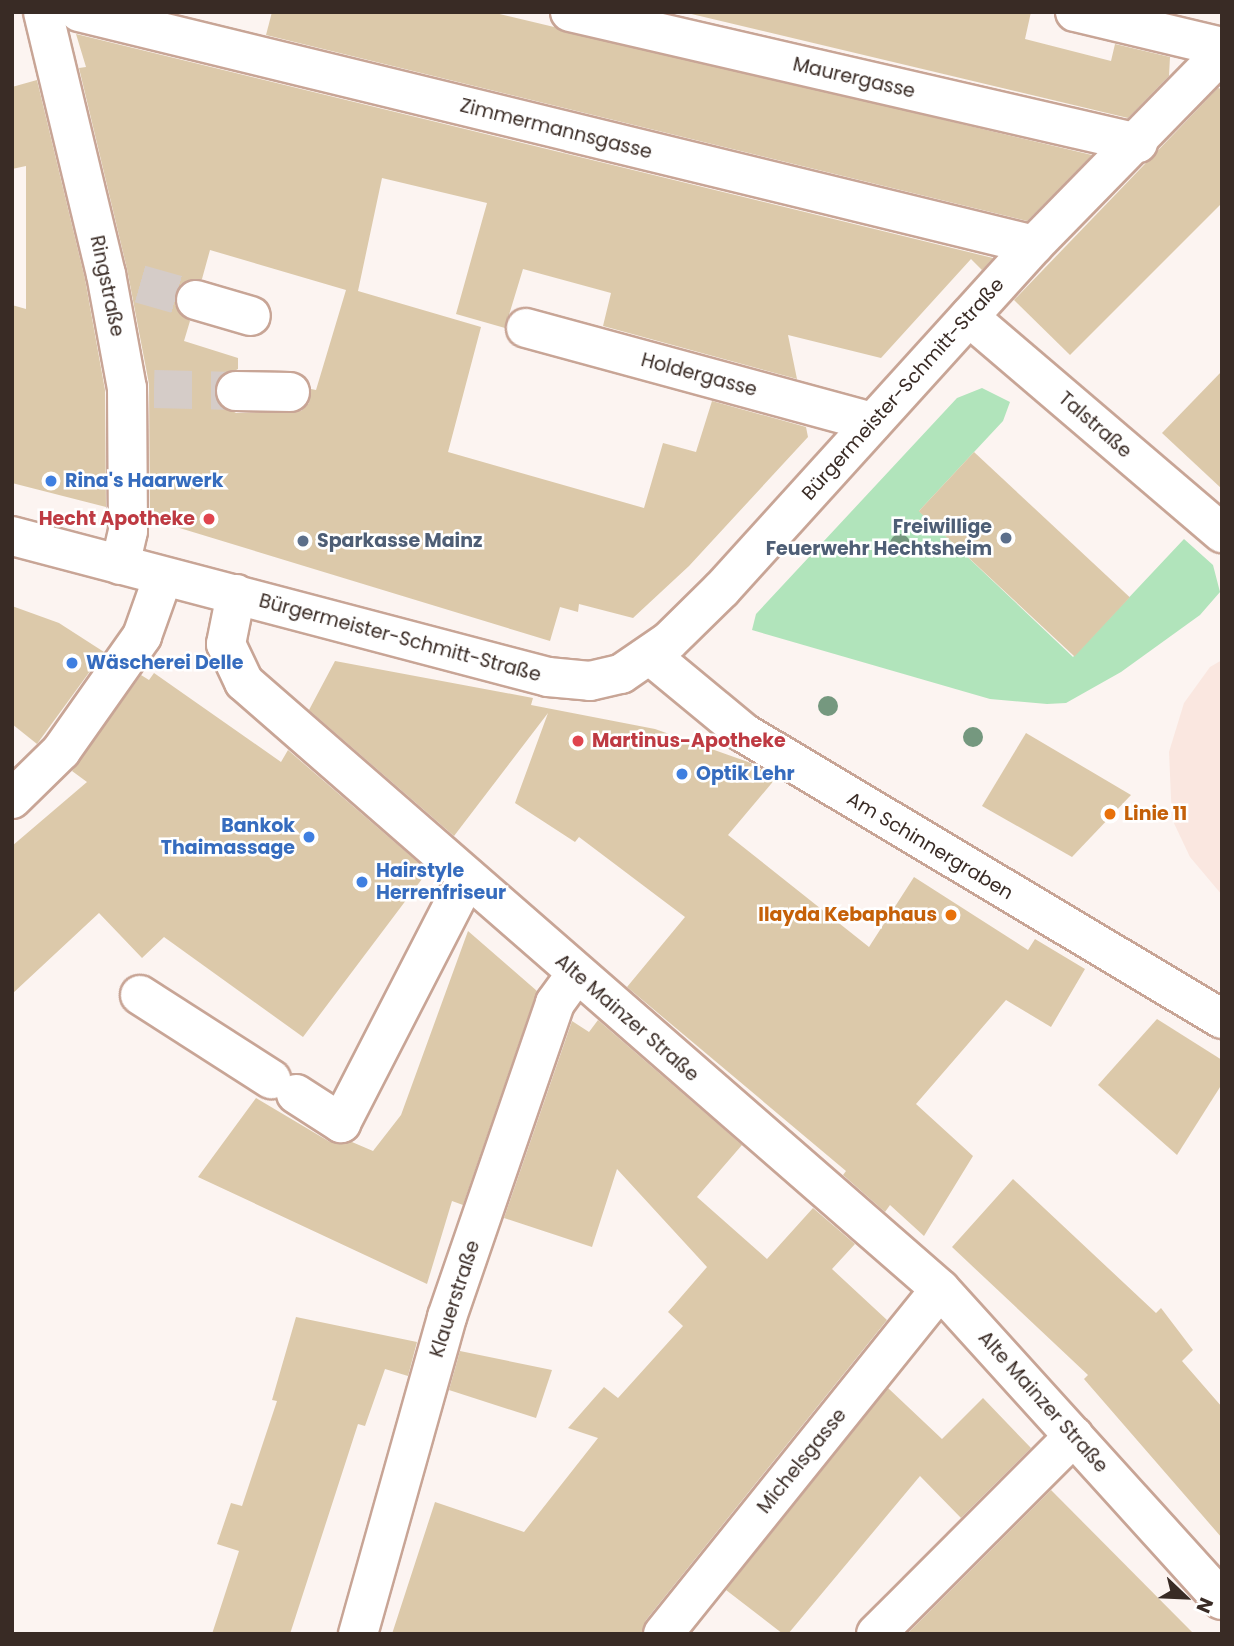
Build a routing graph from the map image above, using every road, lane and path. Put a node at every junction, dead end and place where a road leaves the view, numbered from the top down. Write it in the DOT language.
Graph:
graph roads {
  1 [pos="43,12"];
  2 [pos="79,12"];
  3 [pos="570,12"];
  4 [pos="1075,12"];
  5 [pos="1222,47"];
  6 [pos="1222,53"];
  7 [pos="1138,143"];
  8 [pos="1034,245"];
  9 [pos="196,300"];
  10 [pos="251,317"];
  11 [pos="968,317"];
  12 [pos="526,328"];
  13 [pos="236,391"];
  14 [pos="290,392"];
  15 [pos="872,422"];
  16 [pos="1222,533"];
  17 [pos="12,537"];
  18 [pos="120,565"];
  19 [pos="163,577"];
  20 [pos="236,594"];
  21 [pos="651,656"];
  22 [pos="12,799"];
  23 [pos="467,878"];
  24 [pos="576,974"];
  25 [pos="140,995"];
  26 [pos="1222,1019"];
  27 [pos="940,1289"];
  28 [pos="1074,1436"];
  29 [pos="1222,1600"];
  30 [pos="358,1634"];
  31 [pos="663,1634"];
  32 [pos="876,1634"];
  1 -- 18 [label="street, Ringstraße"];
  2 -- 8 [label="street, Zimmermannsgasse"];
  3 -- 7 [label="street, Maurergasse"];
  4 -- 5 [label="street"];
  6 -- 7 [label="street, Bürgermeister-Schmitt-Straße"];
  7 -- 8 [label="street, Bürgermeister-Schmitt-Straße"];
  8 -- 11 [label="street, Bürgermeister-Schmitt-Straße"];
  9 -- 10 [label="street"];
  11 -- 15 [label="street, Bürgermeister-Schmitt-Straße"];
  11 -- 16 [label="street, Talstraße"];
  12 -- 15 [label="street, Holdergasse"];
  13 -- 14 [label="street"];
  15 -- 21 [label="street, Bürgermeister-Schmitt-Straße"];
  17 -- 18 [label="street"];
  18 -- 19 [label="street"];
  19 -- 20 [label="street"];
  19 -- 22 [label="street"];
  20 -- 21 [label="street, Bürgermeister-Schmitt-Straße"];
  20 -- 23 [label="street, Alte Mainzer Straße"];
  21 -- 26 [label="street, Am Schinnergraben"];
  23 -- 24 [label="street, Alte Mainzer Straße"];
  23 -- 25 [label="street"];
  24 -- 27 [label="street, Alte Mainzer Straße"];
  24 -- 30 [label="street, Klauerstraße"];
  27 -- 28 [label="street, Alte Mainzer Straße"];
  27 -- 31 [label="street, Michelsgasse"];
  28 -- 29 [label="street, Alte Mainzer Straße"];
  28 -- 32 [label="street"];
}
